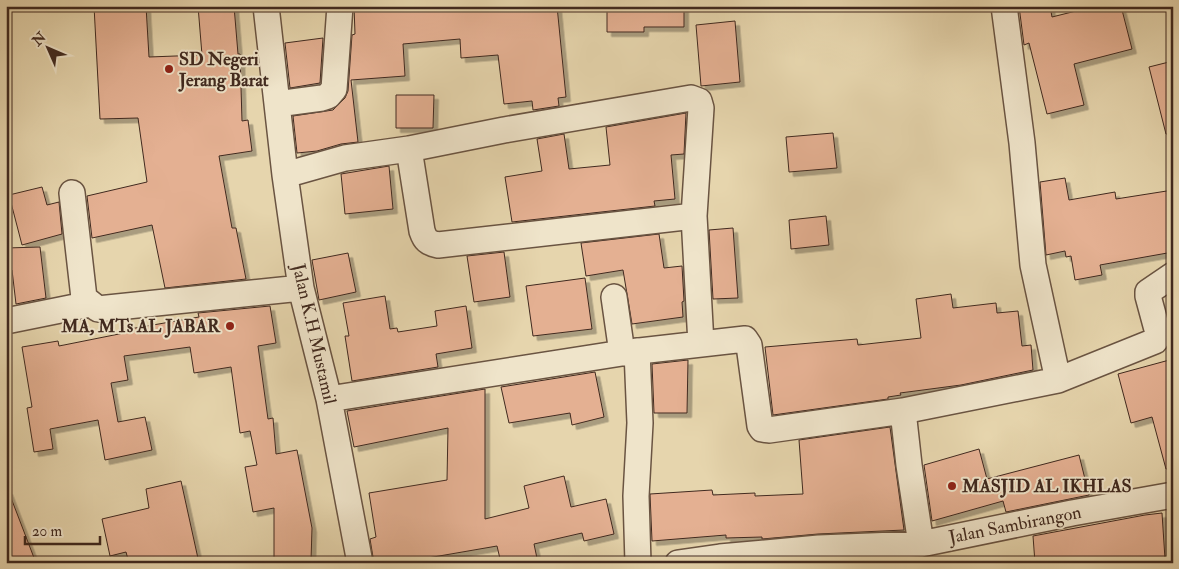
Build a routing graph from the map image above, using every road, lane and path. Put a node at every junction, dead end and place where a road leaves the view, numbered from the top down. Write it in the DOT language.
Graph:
graph roads {
  1 [pos="266,6"];
  2 [pos="340,6"];
  3 [pos="1004,6"];
  4 [pos="277,104"];
  5 [pos="409,149"];
  6 [pos="285,174"];
  7 [pos="72,193"];
  8 [pos="694,216"];
  9 [pos="1173,275"];
  10 [pos="301,288"];
  11 [pos="614,297"];
  12 [pos="90,304"];
  13 [pos="6,322"];
  14 [pos="701,344"];
  15 [pos="630,352"];
  16 [pos="1058,380"];
  17 [pos="329,399"];
  18 [pos="903,411"];
  19 [pos="1173,495"];
  20 [pos="921,544"];
  21 [pos="360,563"];
  22 [pos="638,563"];
  23 [pos="678,563"];
  1 -- 4 [label="street, Jalan K.H Mustamil"];
  2 -- 4 [label="street"];
  3 -- 16 [label="street"];
  4 -- 6 [label="street, Jalan K.H Mustamil"];
  5 -- 6 [label="street"];
  5 -- 8 [label="street"];
  5 -- 8 [label="street"];
  6 -- 10 [label="street, Jalan K.H Mustamil"];
  7 -- 12 [label="street"];
  8 -- 14 [label="street"];
  9 -- 16 [label="street"];
  10 -- 12 [label="street"];
  10 -- 17 [label="street, Jalan K.H Mustamil"];
  11 -- 15 [label="street"];
  12 -- 13 [label="street"];
  14 -- 15 [label="street"];
  14 -- 18 [label="street"];
  15 -- 17 [label="street"];
  15 -- 22 [label="street"];
  16 -- 18 [label="street"];
  17 -- 21 [label="street, Jalan K.H Mustamil"];
  18 -- 20 [label="street"];
  19 -- 20 [label="street, Jalan Sambirangon"];
  20 -- 23 [label="street, Jalan Sambirangon"];
}
